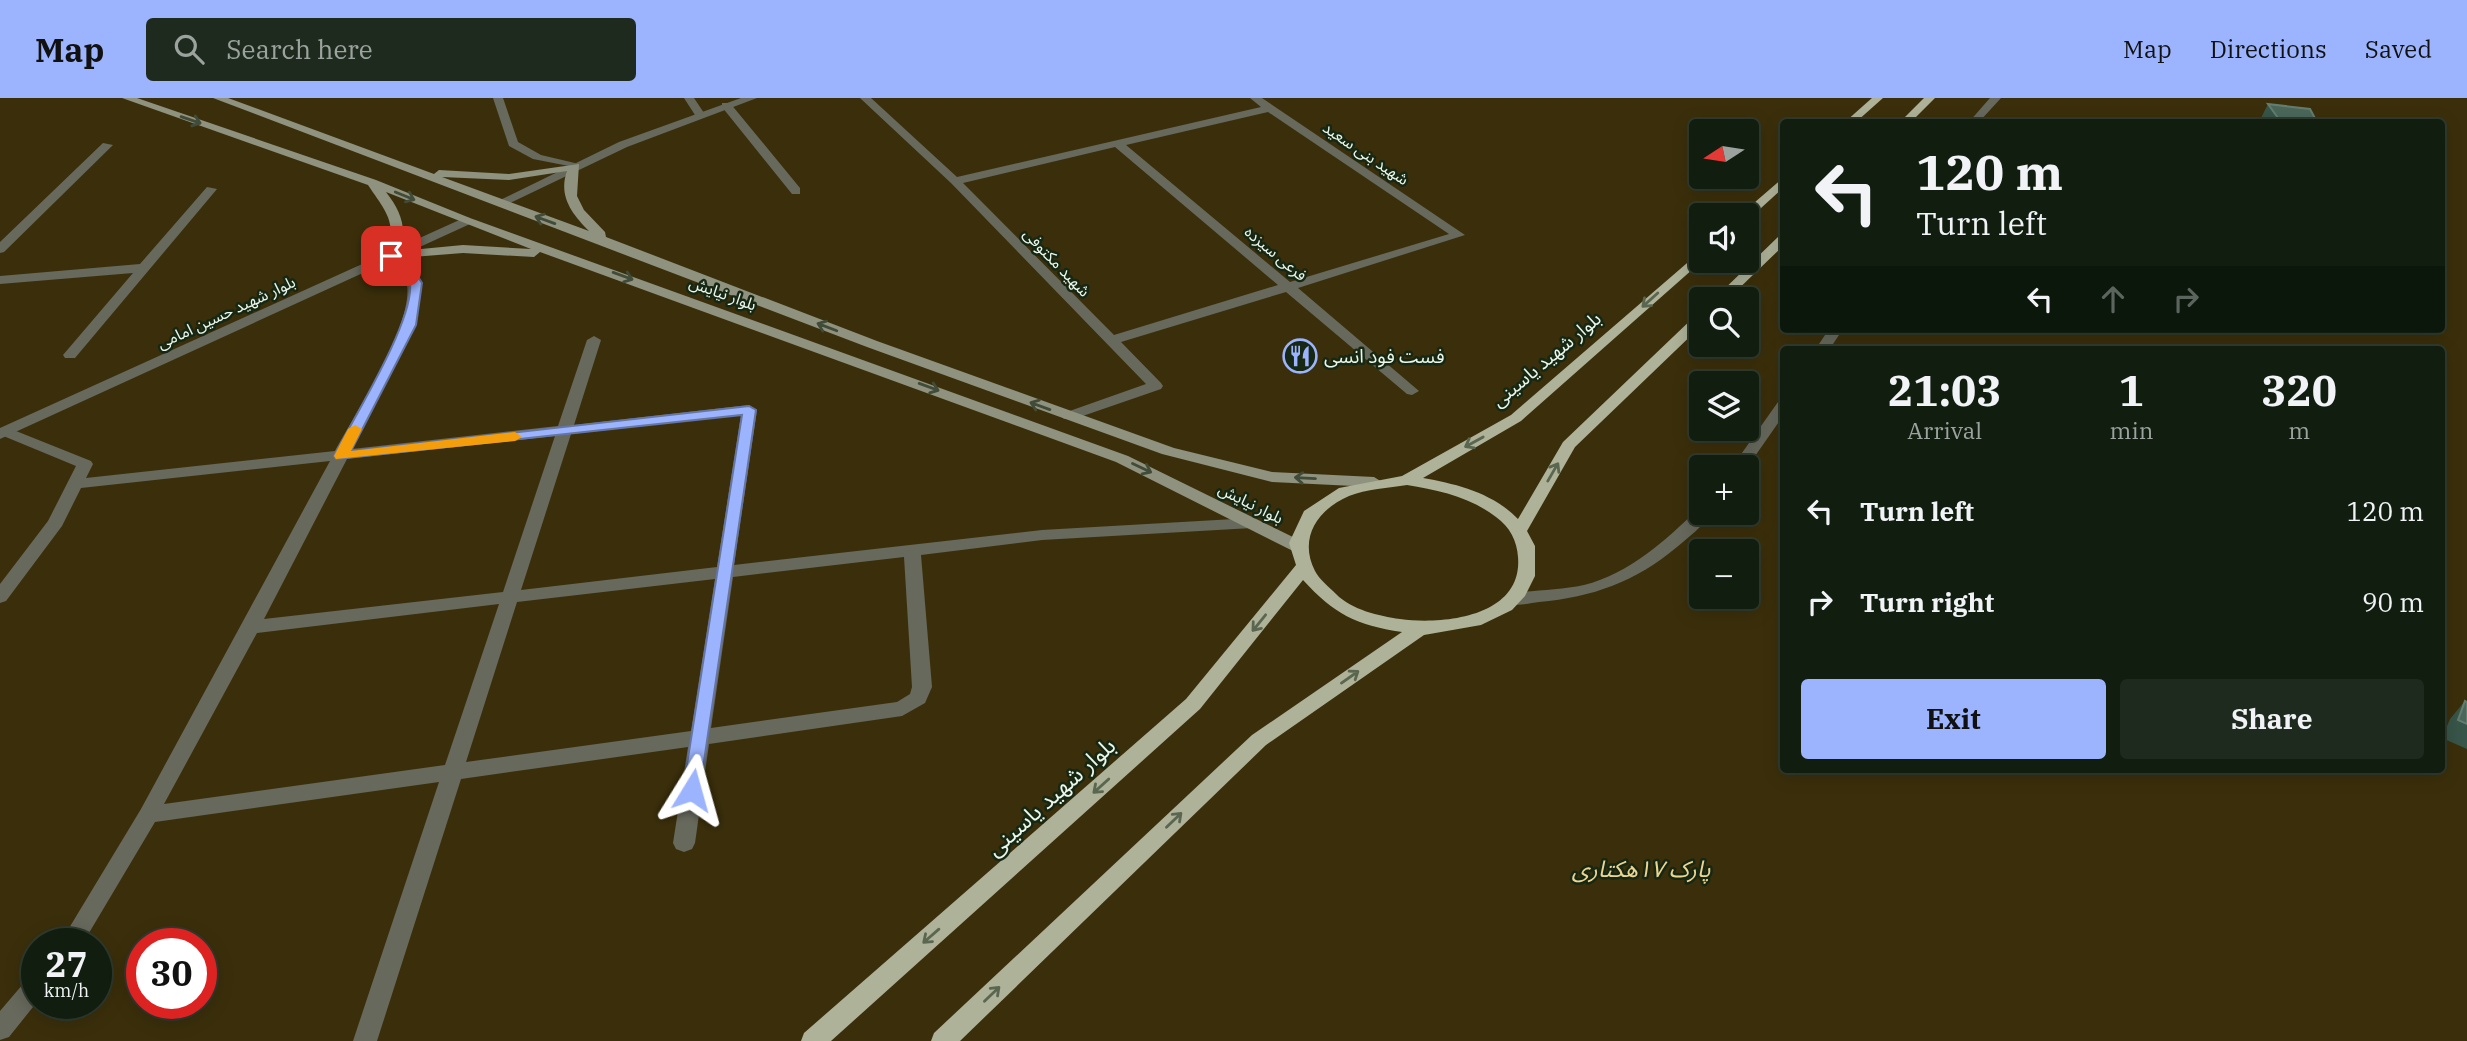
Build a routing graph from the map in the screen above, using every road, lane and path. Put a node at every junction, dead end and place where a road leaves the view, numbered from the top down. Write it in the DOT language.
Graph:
graph roads {
  1 [pos="127,98"];
  2 [pos="218,98"];
  3 [pos="498,98"];
  4 [pos="688,98"];
  5 [pos="752,98"];
  6 [pos="865,98"];
  7 [pos="1255,98"];
  8 [pos="1878,98"];
  9 [pos="1930,98"];
  10 [pos="1996,98"];
  11 [pos="726,105"];
  12 [pos="1270,108"];
  13 [pos="699,113"];
  14 [pos="1854,119"];
  15 [pos="1908,119"];
  16 [pos="1977,119"];
  17 [pos="1117,144"];
  18 [pos="107,145"];
  19 [pos="575,166"];
  20 [pos="405,168"];
  21 [pos="955,181"];
  22 [pos="372,182"];
  23 [pos="1780,185"];
  24 [pos="211,189"];
  25 [pos="796,191"];
  26 [pos="1759,203"];
  27 [pos="500,204"];
  28 [pos="467,221"];
  29 [pos="608,242"];
  30 [pos="1780,242"];
  31 [pos="0,250"];
  32 [pos="391,256"];
  33 [pos="578,259"];
  34 [pos="1689,266"];
  35 [pos="143,268"];
  36 [pos="0,280"];
  37 [pos="1288,286"];
  38 [pos="1733,287"];
  39 [pos="1689,330"];
  40 [pos="594,340"];
  41 [pos="1109,341"];
  42 [pos="872,344"];
  43 [pos="70,355"];
  44 [pos="852,358"];
  45 [pos="926,364"];
  46 [pos="906,378"];
  47 [pos="1412,391"];
  48 [pos="1780,409"];
  49 [pos="1069,416"];
  50 [pos="564,431"];
  51 [pos="3,433"];
  52 [pos="1748,455"];
  53 [pos="341,456"];
  54 [pos="1407,480"];
  55 [pos="1374,482"];
  56 [pos="76,484"];
  57 [pos="1252,523"];
  58 [pos="1691,525"];
  59 [pos="1519,531"];
  60 [pos="1297,546"];
  61 [pos="912,550"];
  62 [pos="1302,569"];
  63 [pos="726,571"];
  64 [pos="510,596"];
  65 [pos="0,597"];
  66 [pos="1513,599"];
  67 [pos="251,626"];
  68 [pos="1418,630"];
  69 [pos="700,737"];
  70 [pos="453,772"];
  71 [pos="148,815"];
  72 [pos="684,843"];
  73 [pos="80,928"];
  74 [pos="21,1003"];
  75 [pos="0,1029"];
  76 [pos="365,1041"];
  77 [pos="813,1041"];
  78 [pos="943,1041"];
  1 -- 22 [label="main road, بلوار نیایش, one-way"];
  2 -- 20 [label="main road, بلوار نیایش"];
  3 -- 19 [label="street"];
  4 -- 13 [label="street"];
  5 -- 11 [label="street"];
  6 -- 21 [label="street, شهید مکتوفی"];
  7 -- 12 [label="street, شهید بنی سعید"];
  8 -- 14 [label="main road"];
  9 -- 15 [label="main road"];
  10 -- 16 [label="street"];
  11 -- 13 [label="street"];
  11 -- 25 [label="street"];
  12 -- 17 [label="street"];
  12 -- 37 [label="street, شهید بنی سعید"];
  13 -- 19 [label="street"];
  17 -- 21 [label="street"];
  17 -- 37 [label="street, فرعی سیزده"];
  18 -- 31 [label="street"];
  19 -- 20 [label="main road"];
  19 -- 27 [label="street"];
  19 -- 29 [label="main road"];
  20 -- 27 [label="main road, بلوار نیایش"];
  21 -- 41 [label="street, شهید مکتوفی"];
  22 -- 28 [label="main road, بلوار نیایش, one-way"];
  22 -- 32 [label="main road"];
  23 -- 26 [label="main road"];
  24 -- 35 [label="street"];
  29 -- 27 [label="main road, بلوار نیایش, one-way"];
  28 -- 32 [label="street, بلوار شهید حسین امامی"];
  28 -- 33 [label="main road, بلوار نیایش"];
  42 -- 29 [label="main road, بلوار نیایش, one-way"];
  30 -- 38 [label="main road"];
  32 -- 33 [label="main road"];
  32 -- 51 [label="street, بلوار شهید حسین امامی"];
  32 -- 53 [label="street"];
  33 -- 44 [label="main road, بلوار نیایش, one-way"];
  34 -- 54 [label="main road, بلوار شهید یاسینی, one-way"];
  35 -- 36 [label="street"];
  35 -- 43 [label="street"];
  37 -- 41 [label="street"];
  37 -- 47 [label="street, فرعی سیزده"];
  59 -- 39 [label="main road, one-way"];
  40 -- 50 [label="street"];
  41 -- 49 [label="street, شهید مکتوفی"];
  42 -- 44 [label="main road"];
  42 -- 45 [label="main road, بلوار نیایش"];
  44 -- 46 [label="main road, بلوار نیایش"];
  45 -- 46 [label="main road"];
  49 -- 45 [label="main road, بلوار نیایش, one-way"];
  46 -- 57 [label="main road, بلوار نیایش, one-way"];
  48 -- 52 [label="street"];
  55 -- 49 [label="main road, بلوار نیایش, one-way"];
  50 -- 53 [label="street"];
  50 -- 63 [label="street"];
  50 -- 64 [label="street"];
  51 -- 56 [label="street"];
  53 -- 56 [label="street"];
  53 -- 67 [label="street"];
  54 -- 55 [label="main road"];
  54 -- 59 [label="main road"];
  55 -- 60 [label="main road"];
  56 -- 65 [label="street"];
  57 -- 60 [label="main road, بلوار نیایش"];
  57 -- 61 [label="street"];
  58 -- 66 [label="street"];
  59 -- 66 [label="main road"];
  60 -- 62 [label="main road"];
  61 -- 63 [label="street"];
  61 -- 69 [label="street"];
  62 -- 68 [label="main road"];
  62 -- 77 [label="main road, بلوار شهید یاسینی, one-way"];
  63 -- 64 [label="street"];
  63 -- 69 [label="street"];
  64 -- 67 [label="street"];
  64 -- 70 [label="street"];
  66 -- 68 [label="main road"];
  67 -- 71 [label="street"];
  78 -- 68 [label="main road, one-way"];
  69 -- 70 [label="street"];
  69 -- 72 [label="street"];
  70 -- 71 [label="street"];
  70 -- 76 [label="street"];
  71 -- 73 [label="street"];
  74 -- 75 [label="street"];
}
